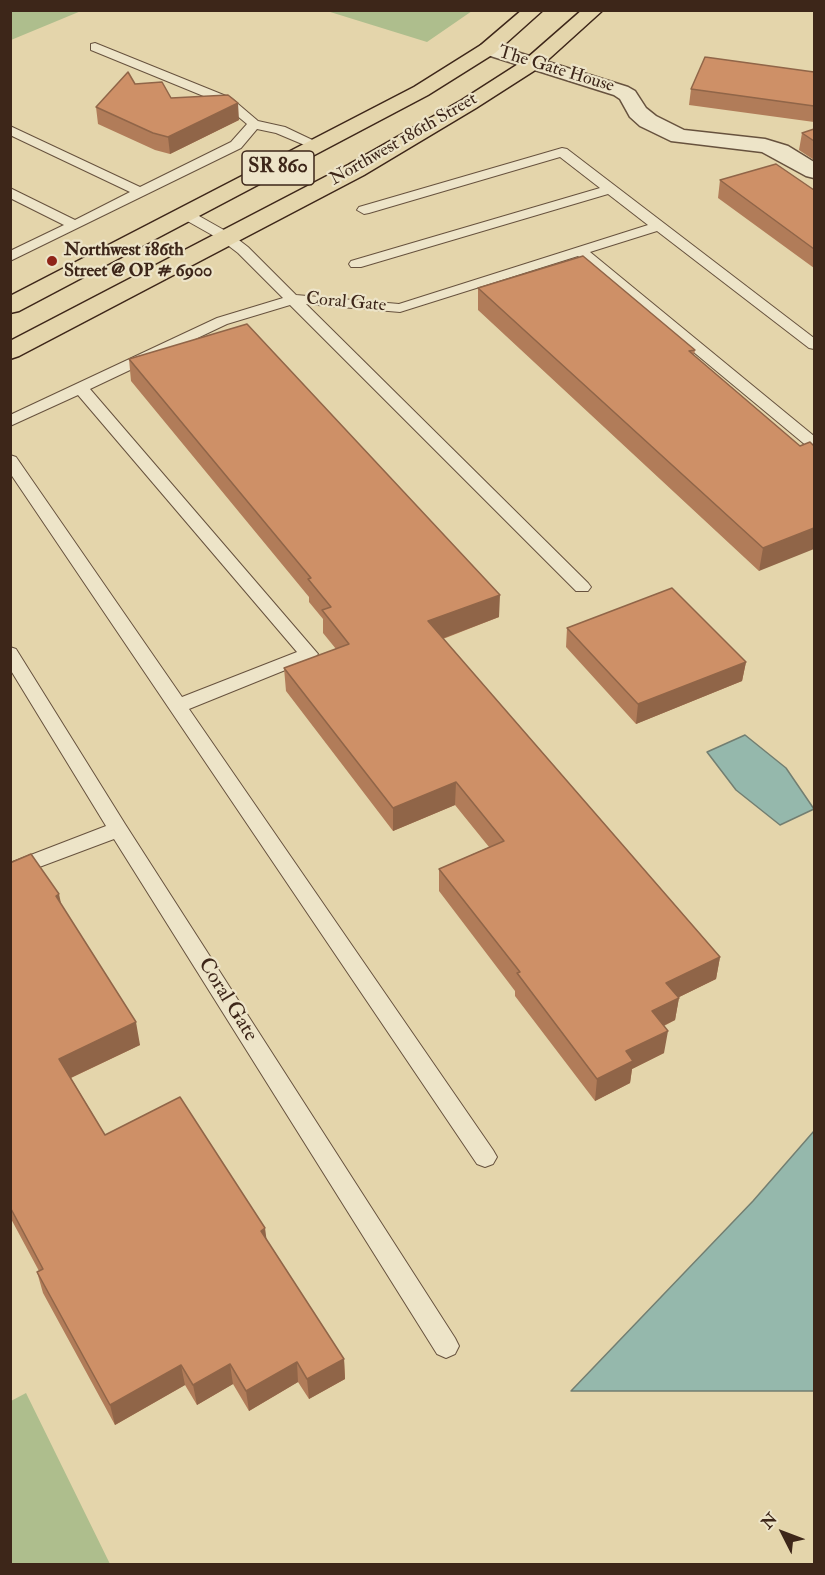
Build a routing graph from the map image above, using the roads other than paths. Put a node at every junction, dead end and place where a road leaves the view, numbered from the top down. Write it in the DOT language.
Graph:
graph roads {
  1 [pos="534,10"];
  2 [pos="594,10"];
  3 [pos="94,47"];
  4 [pos="488,49"];
  5 [pos="532,63"];
  6 [pos="254,124"];
  7 [pos="10,130"];
  8 [pos="319,147"];
  9 [pos="814,171"];
  10 [pos="610,189"];
  11 [pos="10,192"];
  12 [pos="142,193"];
  13 [pos="364,210"];
  14 [pos="187,215"];
  15 [pos="75,225"];
  16 [pos="659,226"];
  17 [pos="226,237"];
  18 [pos="580,251"];
  19 [pos="10,257"];
  20 [pos="357,264"];
  21 [pos="293,299"];
  22 [pos="10,306"];
  23 [pos="814,345"];
  24 [pos="10,351"];
  25 [pos="81,388"];
  26 [pos="10,422"];
  27 [pos="814,444"];
  28 [pos="10,460"];
  29 [pos="582,587"];
  30 [pos="10,653"];
  31 [pos="178,706"];
  32 [pos="118,829"];
  33 [pos="10,871"];
  34 [pos="486,1157"];
  35 [pos="446,1346"];
  1 -- 4 [label="main road, Northwest 186th Street / SR 860"];
  2 -- 5 [label="main road, Northwest 186th Street / SR 860"];
  3 -- 6 [label="lane"];
  4 -- 5 [label="street, The Gate House"];
  4 -- 8 [label="main road, Northwest 186th Street / SR 860"];
  5 -- 9 [label="street, The Gate House"];
  5 -- 17 [label="main road, Northwest 186th Street / SR 860"];
  6 -- 8 [label="lane"];
  6 -- 12 [label="lane"];
  7 -- 12 [label="lane"];
  8 -- 14 [label="main road, Northwest 186th Street / SR 860"];
  10 -- 13 [label="lane"];
  10 -- 16 [label="lane"];
  10 -- 20 [label="lane"];
  11 -- 15 [label="lane"];
  12 -- 15 [label="lane"];
  14 -- 17 [label="lane"];
  14 -- 22 [label="main road, Northwest 186th Street / SR 860"];
  15 -- 19 [label="lane"];
  16 -- 18 [label="lane, Coral Gate"];
  16 -- 23 [label="lane"];
  17 -- 21 [label="lane"];
  17 -- 24 [label="main road, Northwest 186th Street / SR 860"];
  18 -- 21 [label="lane, Coral Gate"];
  18 -- 27 [label="lane"];
  21 -- 25 [label="lane, Coral Gate"];
  21 -- 29 [label="lane"];
  25 -- 26 [label="lane, Coral Gate"];
  25 -- 31 [label="lane"];
  28 -- 31 [label="lane"];
  30 -- 32 [label="lane, Coral Gate"];
  31 -- 34 [label="lane"];
  32 -- 33 [label="lane"];
  32 -- 35 [label="lane, Coral Gate"];
}
